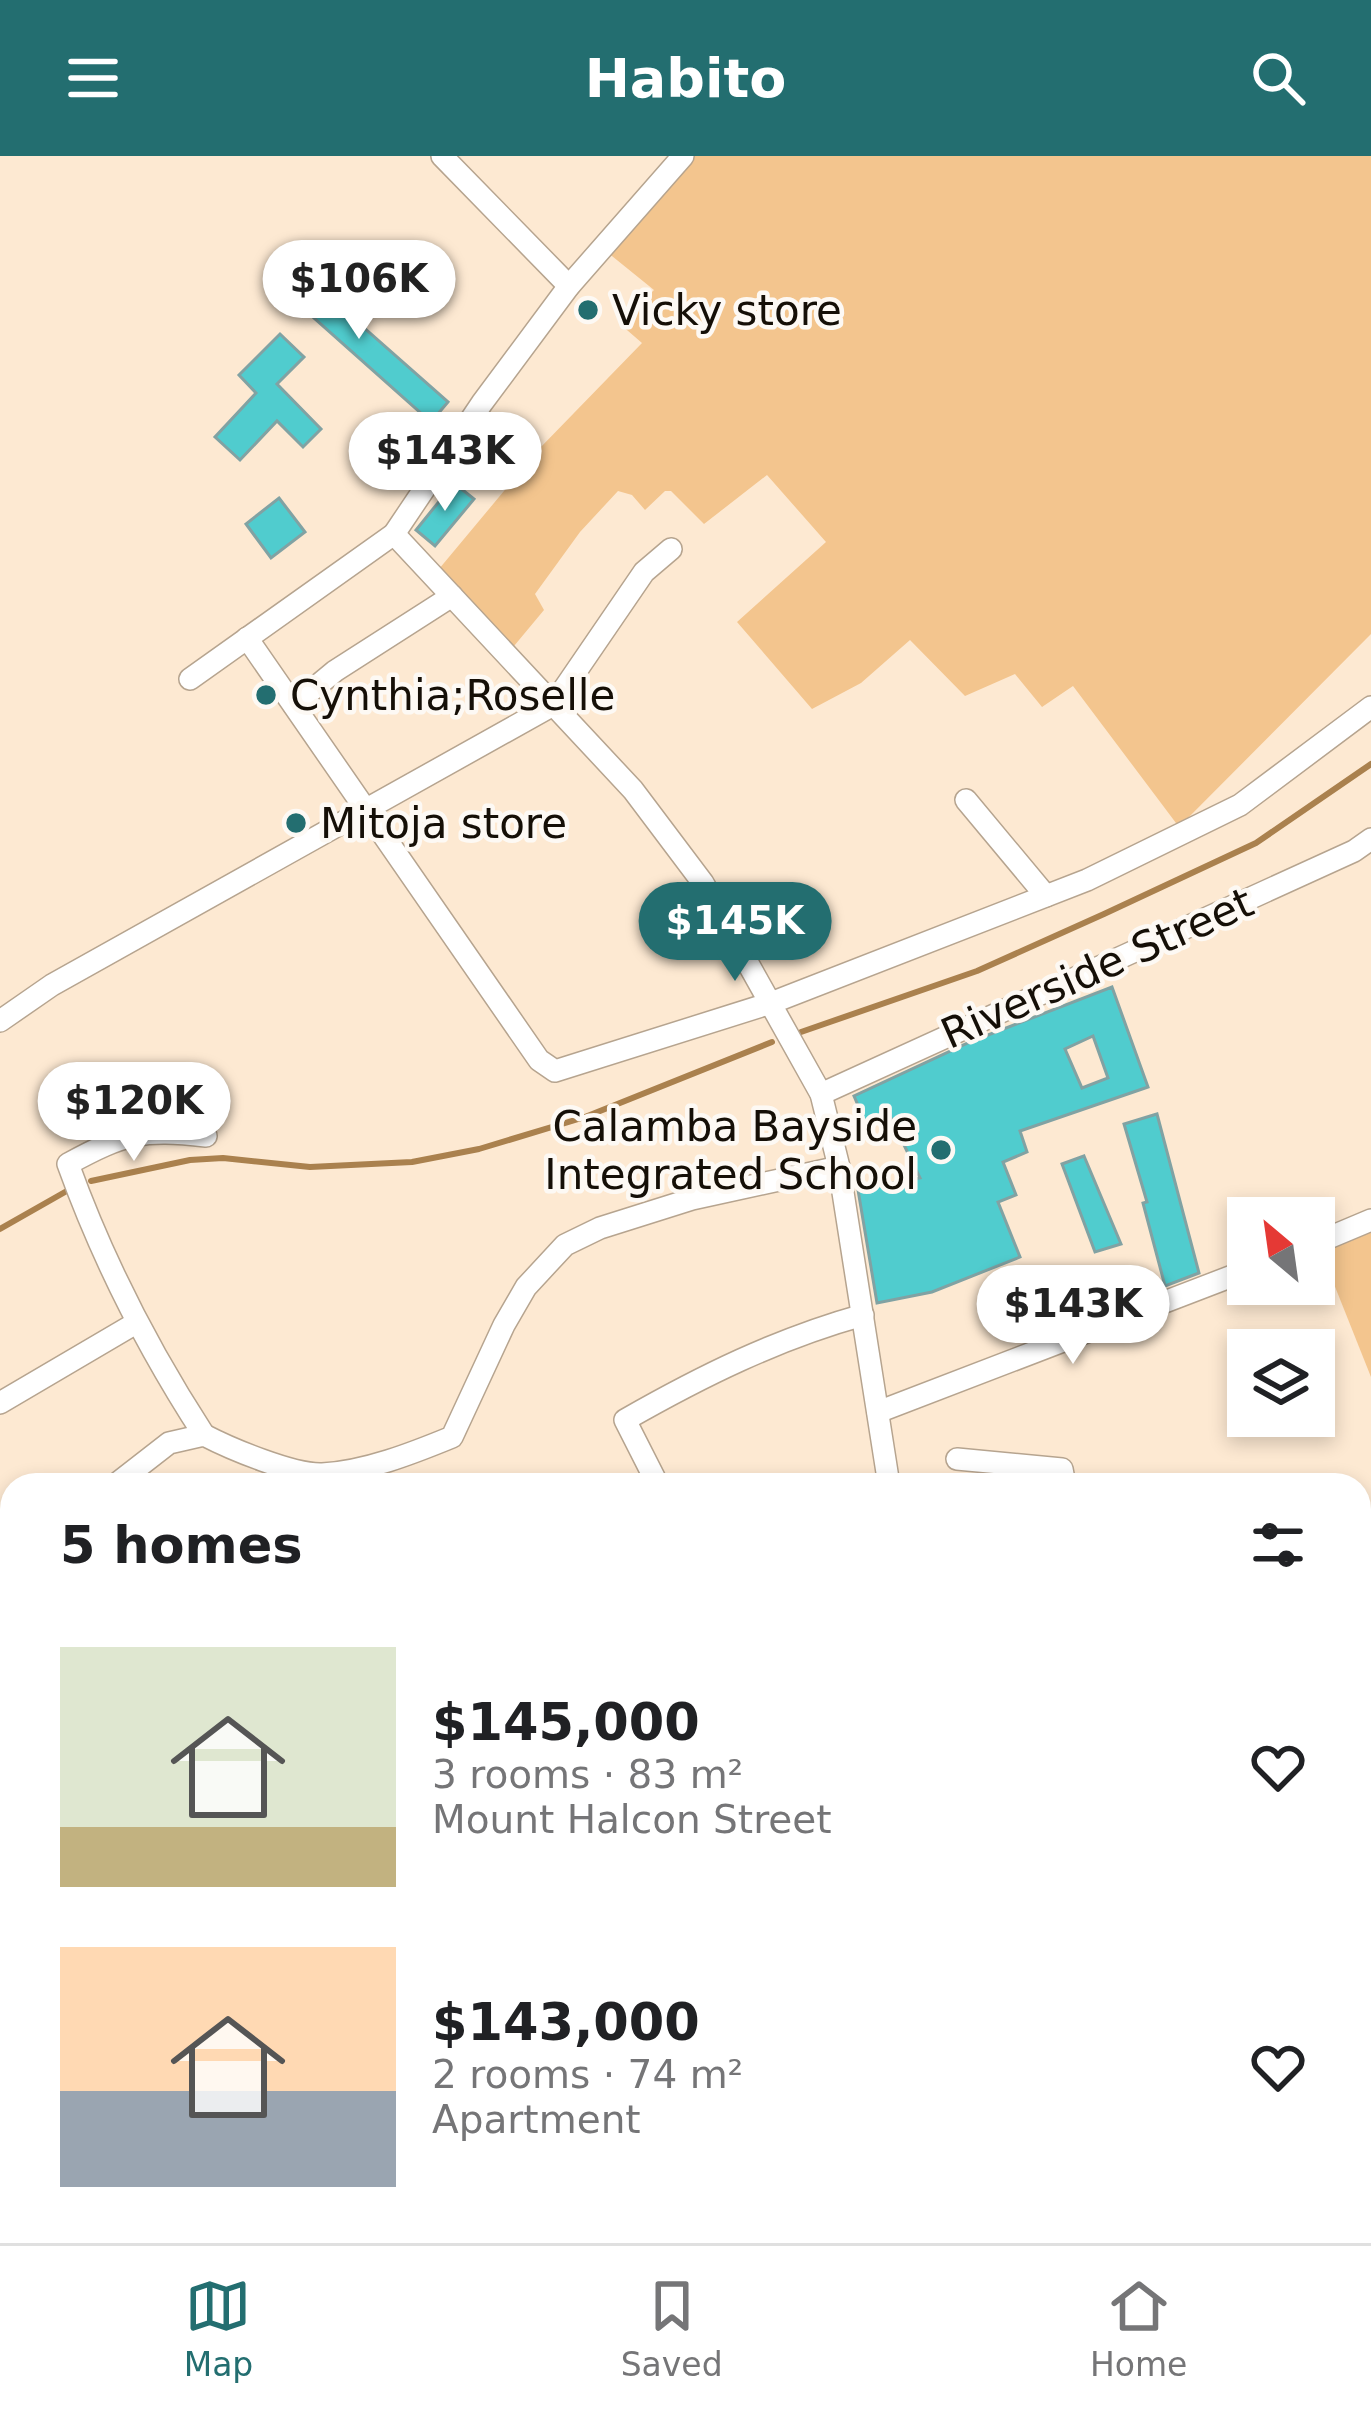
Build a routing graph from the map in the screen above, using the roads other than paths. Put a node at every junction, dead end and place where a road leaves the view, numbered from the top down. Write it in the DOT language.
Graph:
graph roads {
  1 [pos="442,156"];
  2 [pos="683,156"];
  3 [pos="569,286"];
  4 [pos="394,534"];
  5 [pos="671,549"];
  6 [pos="452,596"];
  7 [pos="247,638"];
  8 [pos="190,679"];
  9 [pos="294,705"];
  10 [pos="553,705"];
  11 [pos="1371,707"];
  12 [pos="966,800"];
  13 [pos="367,811"];
  14 [pos="1371,838"];
  15 [pos="1046,896"];
  16 [pos="771,1003"];
  17 [pos="0,1021"];
  18 [pos="821,1094"];
  19 [pos="206,1136"];
  20 [pos="839,1167"];
  21 [pos="1371,1220"];
  22 [pos="1335,1235"];
  23 [pos="1227,1278"];
  24 [pos="863,1315"];
  25 [pos="136,1323"];
  26 [pos="0,1403"];
  27 [pos="878,1412"];
  28 [pos="205,1435"];
  29 [pos="957,1459"];
  30 [pos="131,1473"];
  31 [pos="316,1473"];
  32 [pos="325,1473"];
  33 [pos="652,1473"];
  34 [pos="887,1473"];
  35 [pos="1063,1473"];
  1 -- 3 [label="street"];
  2 -- 3 [label="street"];
  3 -- 4 [label="street"];
  4 -- 6 [label="street"];
  4 -- 7 [label="street"];
  5 -- 10 [label="street"];
  6 -- 9 [label="street"];
  6 -- 10 [label="street"];
  7 -- 8 [label="street"];
  7 -- 9 [label="street"];
  9 -- 13 [label="street"];
  10 -- 13 [label="street"];
  10 -- 16 [label="street"];
  11 -- 15 [label="street"];
  12 -- 15 [label="street"];
  13 -- 16 [label="street"];
  13 -- 17 [label="street"];
  14 -- 18 [label="street, Riverside Street"];
  15 -- 16 [label="street"];
  16 -- 18 [label="street"];
  18 -- 20 [label="street"];
  19 -- 25 [label="street"];
  20 -- 24 [label="street"];
  20 -- 32 [label="street"];
  21 -- 22 [label="street"];
  23 -- 27 [label="street"];
  24 -- 27 [label="street"];
  24 -- 33 [label="street"];
  25 -- 26 [label="street"];
  25 -- 28 [label="street"];
  27 -- 34 [label="street"];
  28 -- 30 [label="street"];
  28 -- 31 [label="street"];
  29 -- 35 [label="street"];
}
